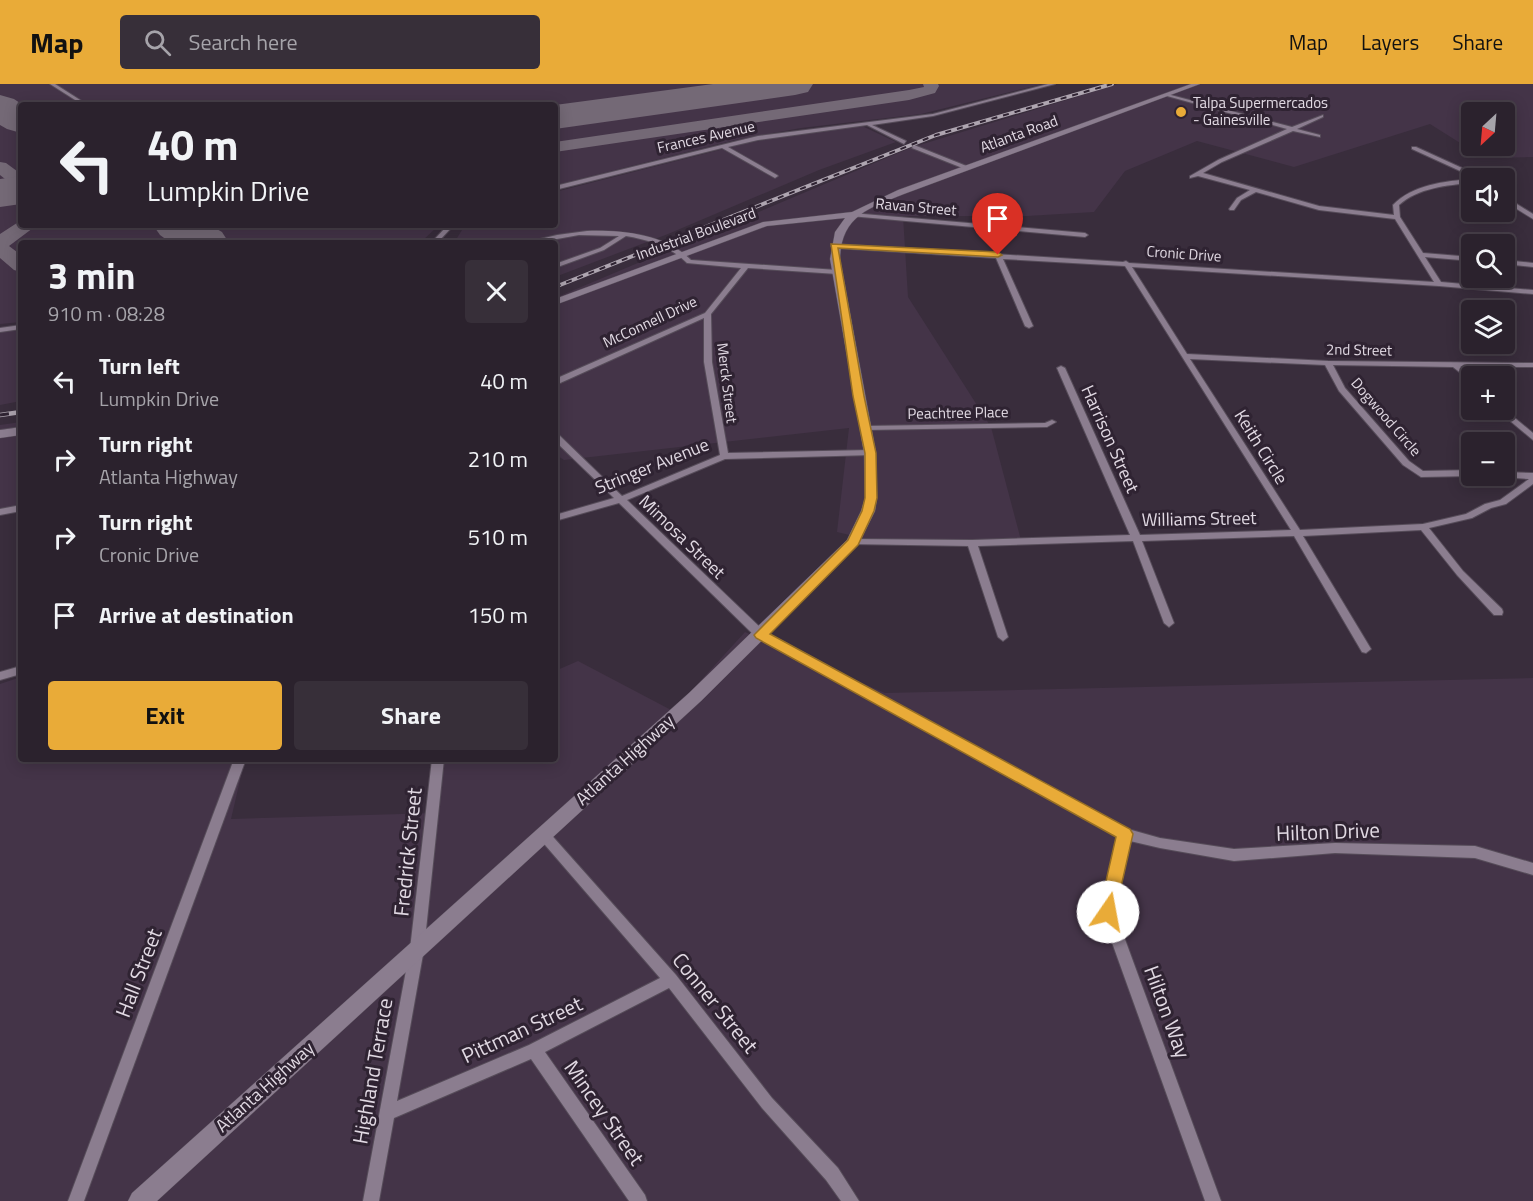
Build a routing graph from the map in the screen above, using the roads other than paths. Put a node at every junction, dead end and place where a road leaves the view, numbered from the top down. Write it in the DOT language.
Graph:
graph roads {
  1 [pos="52,84"];
  2 [pos="1053,84"];
  3 [pos="1197,84"];
  4 [pos="1169,95"];
  5 [pos="81,102"];
  6 [pos="1321,116"];
  7 [pos="866,124"];
  8 [pos="1292,129"];
  9 [pos="1318,136"];
  10 [pos="904,142"];
  11 [pos="722,146"];
  12 [pos="914,147"];
  13 [pos="1414,148"];
  14 [pos="967,168"];
  15 [pos="1461,170"];
  16 [pos="1199,174"];
  17 [pos="775,176"];
  18 [pos="1192,177"];
  19 [pos="1461,182"];
  20 [pos="558,187"];
  21 [pos="1256,190"];
  22 [pos="1515,205"];
  23 [pos="1232,209"];
  24 [pos="852,215"];
  25 [pos="1397,217"];
  26 [pos="1533,217"];
  27 [pos="448,228"];
  28 [pos="624,235"];
  29 [pos="1085,235"];
  30 [pos="438,240"];
  31 [pos="544,240"];
  32 [pos="834,246"];
  33 [pos="683,254"];
  34 [pos="998,255"];
  35 [pos="1422,255"];
  36 [pos="1461,258"];
  37 [pos="1126,263"];
  38 [pos="1515,263"];
  39 [pos="1533,264"];
  40 [pos="558,265"];
  41 [pos="746,266"];
  42 [pos="837,272"];
  43 [pos="1439,284"];
  44 [pos="1533,292"];
  45 [pos="558,301"];
  46 [pos="707,314"];
  47 [pos="1029,326"];
  48 [pos="18,327"];
  49 [pos="0,330"];
  50 [pos="1184,356"];
  51 [pos="1328,363"];
  52 [pos="1455,364"];
  53 [pos="1533,365"];
  54 [pos="1061,368"];
  55 [pos="1461,370"];
  56 [pos="558,381"];
  57 [pos="1513,420"];
  58 [pos="1052,422"];
  59 [pos="865,428"];
  60 [pos="18,431"];
  61 [pos="0,434"];
  62 [pos="1533,437"];
  63 [pos="558,443"];
  64 [pos="870,453"];
  65 [pos="724,456"];
  66 [pos="1461,473"];
  67 [pos="1515,476"];
  68 [pos="1533,478"];
  69 [pos="620,500"];
  70 [pos="18,509"];
  71 [pos="0,512"];
  72 [pos="558,517"];
  73 [pos="1423,526"];
  74 [pos="1297,533"];
  75 [pos="1136,537"];
  76 [pos="853,542"];
  77 [pos="972,543"];
  78 [pos="1498,612"];
  79 [pos="1169,623"];
  80 [pos="761,635"];
  81 [pos="1003,637"];
  82 [pos="1366,649"];
  83 [pos="18,671"];
  84 [pos="0,676"];
  85 [pos="239,762"];
  86 [pos="438,762"];
  87 [pos="543,834"];
  88 [pos="1125,834"];
  89 [pos="1533,869"];
  90 [pos="417,949"];
  91 [pos="671,980"];
  92 [pos="534,1050"];
  93 [pos="388,1113"];
  94 [pos="76,1201"];
  95 [pos="140,1201"];
  96 [pos="370,1201"];
  97 [pos="639,1201"];
  98 [pos="851,1201"];
  99 [pos="1214,1201"];
  1 -- 5 [label="street"];
  2 -- 7 [label="street, Frances Avenue"];
  3 -- 4 [label="main road, Atlanta Road"];
  4 -- 8 [label="street"];
  4 -- 14 [label="main road, Atlanta Road"];
  6 -- 8 [label="street"];
  7 -- 10 [label="street"];
  7 -- 11 [label="street, Frances Avenue"];
  8 -- 9 [label="street"];
  8 -- 16 [label="street"];
  11 -- 17 [label="street"];
  11 -- 20 [label="street, Frances Avenue"];
  12 -- 14 [label="street"];
  13 -- 15 [label="street"];
  14 -- 24 [label="main road, Atlanta Road"];
  16 -- 18 [label="street"];
  16 -- 21 [label="street"];
  19 -- 25 [label="street"];
  21 -- 23 [label="street"];
  21 -- 25 [label="street"];
  22 -- 26 [label="street"];
  24 -- 29 [label="street, Ravan Street"];
  24 -- 32 [label="main road"];
  24 -- 33 [label="main road, Industrial Boulevard"];
  25 -- 35 [label="street"];
  27 -- 30 [label="street"];
  28 -- 31 [label="street"];
  28 -- 33 [label="street"];
  28 -- 40 [label="street"];
  32 -- 34 [label="street, Cronic Drive"];
  32 -- 42 [label="main road, Atlanta Highway"];
  33 -- 41 [label="street"];
  33 -- 45 [label="main road, Industrial Boulevard"];
  34 -- 37 [label="street, Cronic Drive"];
  34 -- 47 [label="street"];
  35 -- 36 [label="street"];
  35 -- 43 [label="street"];
  37 -- 43 [label="street, Cronic Drive"];
  37 -- 50 [label="street, Keith Circle"];
  38 -- 39 [label="street"];
  41 -- 42 [label="street"];
  41 -- 46 [label="street, McConnell Drive"];
  42 -- 59 [label="main road, Atlanta Highway"];
  43 -- 44 [label="street, Cronic Drive"];
  46 -- 56 [label="street, McConnell Drive"];
  46 -- 65 [label="street, Merck Street"];
  48 -- 49 [label="street"];
  50 -- 51 [label="street, 2nd Street"];
  50 -- 74 [label="street, Keith Circle"];
  51 -- 52 [label="street, 2nd Street"];
  51 -- 66 [label="street, Dogwood Circle"];
  52 -- 53 [label="street, 2nd Street"];
  52 -- 55 [label="street"];
  54 -- 75 [label="street, Harrison Street"];
  57 -- 62 [label="street"];
  58 -- 59 [label="street, Peachtree Place"];
  59 -- 64 [label="main road, Atlanta Highway"];
  60 -- 61 [label="main road"];
  63 -- 69 [label="street, Mimosa Street"];
  64 -- 65 [label="street, Stringer Avenue"];
  64 -- 76 [label="main road, Atlanta Highway"];
  65 -- 69 [label="street, Stringer Avenue"];
  67 -- 68 [label="street"];
  68 -- 73 [label="street, Williams Street"];
  69 -- 72 [label="street, Stringer Avenue"];
  69 -- 80 [label="street, Mimosa Street"];
  70 -- 71 [label="street"];
  73 -- 74 [label="street, Williams Street"];
  73 -- 78 [label="street"];
  74 -- 75 [label="street, Williams Street"];
  74 -- 82 [label="street, Keith Circle"];
  75 -- 77 [label="street, Williams Street"];
  75 -- 79 [label="street, Harrison Street"];
  76 -- 77 [label="street, Williams Street"];
  76 -- 80 [label="main road, Atlanta Highway"];
  77 -- 81 [label="street"];
  80 -- 87 [label="main road, Atlanta Highway"];
  80 -- 88 [label="street, Mimosa Street"];
  83 -- 84 [label="street"];
  85 -- 94 [label="street, Hall Street"];
  86 -- 90 [label="street, Fredrick Street"];
  87 -- 90 [label="main road, Atlanta Highway"];
  87 -- 91 [label="street, Conner Street"];
  88 -- 89 [label="street, Hilton Drive"];
  88 -- 99 [label="street, Hilton Way"];
  90 -- 93 [label="street, Highland Terrace"];
  90 -- 95 [label="main road, Atlanta Highway"];
  91 -- 92 [label="street, Pittman Street"];
  91 -- 98 [label="street, Conner Street"];
  92 -- 93 [label="street, Pittman Street"];
  92 -- 97 [label="street, Mincey Street"];
  93 -- 96 [label="street, Highland Terrace"];
}
